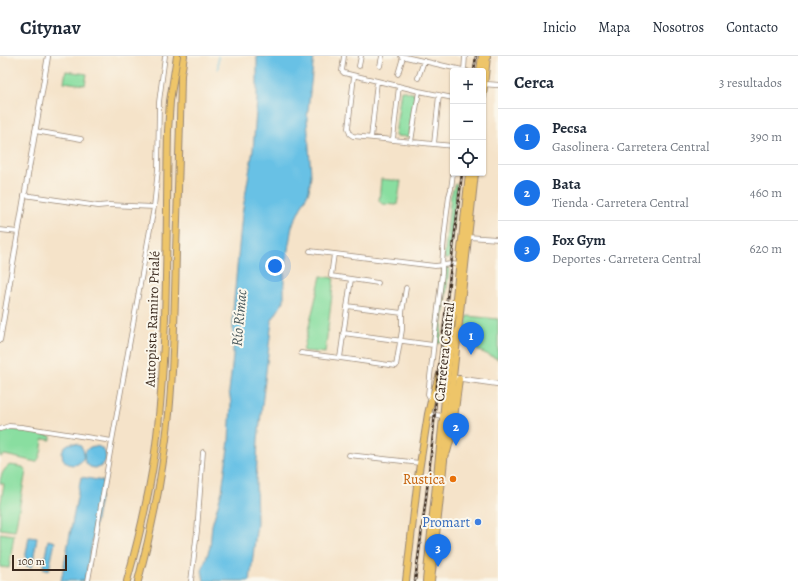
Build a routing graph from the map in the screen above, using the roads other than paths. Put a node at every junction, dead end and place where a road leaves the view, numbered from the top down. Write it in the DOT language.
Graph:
graph roads {
  1 [pos="48,56"];
  2 [pos="165,56"];
  3 [pos="177,56"];
  4 [pos="184,56"];
  5 [pos="344,56"];
  6 [pos="361,56"];
  7 [pos="382,56"];
  8 [pos="402,56"];
  9 [pos="465,56"];
  10 [pos="482,56"];
  11 [pos="488,56"];
  12 [pos="424,61"];
  13 [pos="359,66"];
  14 [pos="380,66"];
  15 [pos="453,68"];
  16 [pos="465,68"];
  17 [pos="483,68"];
  18 [pos="484,68"];
  19 [pos="398,74"];
  20 [pos="354,76"];
  21 [pos="418,78"];
  22 [pos="377,81"];
  23 [pos="486,84"];
  24 [pos="498,85"];
  25 [pos="399,86"];
  26 [pos="419,91"];
  27 [pos="439,95"];
  28 [pos="450,97"];
  29 [pos="35,131"];
  30 [pos="371,138"];
  31 [pos="81,139"];
  32 [pos="392,139"];
  33 [pos="411,142"];
  34 [pos="434,144"];
  35 [pos="450,146"];
  36 [pos="452,176"];
  37 [pos="469,176"];
  38 [pos="475,176"];
  39 [pos="24,195"];
  40 [pos="154,207"];
  41 [pos="0,230"];
  42 [pos="18,232"];
  43 [pos="468,237"];
  44 [pos="498,239"];
  45 [pos="310,251"];
  46 [pos="334,254"];
  47 [pos="442,265"];
  48 [pos="462,265"];
  49 [pos="351,279"];
  50 [pos="378,283"];
  51 [pos="406,288"];
  52 [pos="347,306"];
  53 [pos="455,307"];
  54 [pos="402,313"];
  55 [pos="343,333"];
  56 [pos="0,340"];
  57 [pos="400,341"];
  58 [pos="433,345"];
  59 [pos="301,353"];
  60 [pos="340,358"];
  61 [pos="453,378"];
  62 [pos="438,383"];
  63 [pos="498,384"];
  64 [pos="431,401"];
  65 [pos="428,414"];
  66 [pos="443,416"];
  67 [pos="0,428"];
  68 [pos="112,441"];
  69 [pos="203,452"];
  70 [pos="349,455"];
  71 [pos="420,463"];
  72 [pos="88,581"];
  73 [pos="127,581"];
  74 [pos="138,581"];
  75 [pos="191,581"];
  76 [pos="406,581"];
  77 [pos="426,581"];
  78 [pos="431,581"];
  1 -- 29 [label="street"];
  2 -- 40 [label="street"];
  3 -- 73 [label="main road, Autopista Ramiro Prialé"];
  4 -- 74 [label="main road, Autopista Ramiro Prialé"];
  5 -- 20 [label="street"];
  6 -- 13 [label="street"];
  7 -- 14 [label="street"];
  8 -- 12 [label="street"];
  8 -- 19 [label="street"];
  9 -- 16 [label="street"];
  10 -- 17 [label="main road"];
  11 -- 18 [label="main road"];
  12 -- 15 [label="street"];
  12 -- 21 [label="street"];
  20 -- 22 [label="street"];
  20 -- 30 [label="street"];
  22 -- 25 [label="street"];
  22 -- 30 [label="street"];
  23 -- 24 [label="street"];
  25 -- 26 [label="street"];
  25 -- 32 [label="street"];
  26 -- 27 [label="street"];
  26 -- 33 [label="street"];
  27 -- 28 [label="street"];
  27 -- 34 [label="street"];
  29 -- 31 [label="street"];
  29 -- 39 [label="street"];
  30 -- 32 [label="street"];
  32 -- 33 [label="street"];
  33 -- 34 [label="street"];
  34 -- 35 [label="street"];
  36 -- 47 [label="street"];
  37 -- 48 [label="main road, Carretera Central"];
  38 -- 43 [label="main road, Carretera Central"];
  39 -- 40 [label="street"];
  39 -- 42 [label="street"];
  40 -- 68 [label="street"];
  41 -- 42 [label="street"];
  42 -- 56 [label="street"];
  43 -- 44 [label="street"];
  43 -- 48 [label="main road, Carretera Central"];
  45 -- 46 [label="street"];
  46 -- 47 [label="street"];
  46 -- 49 [label="street"];
  47 -- 48 [label="street"];
  47 -- 58 [label="street"];
  48 -- 53 [label="main road, Carretera Central"];
  48 -- 61 [label="main road, Carretera Central"];
  49 -- 50 [label="street"];
  49 -- 52 [label="street"];
  51 -- 54 [label="street"];
  52 -- 54 [label="street"];
  52 -- 55 [label="street"];
  53 -- 61 [label="main road, Carretera Central"];
  53 -- 62 [label="main road"];
  54 -- 57 [label="street"];
  55 -- 57 [label="street"];
  55 -- 60 [label="street"];
  57 -- 58 [label="street"];
  57 -- 60 [label="street"];
  58 -- 64 [label="street"];
  59 -- 60 [label="street"];
  61 -- 62 [label="street"];
  61 -- 63 [label="street"];
  61 -- 66 [label="main road, Carretera Central"];
  61 -- 78 [label="main road, Carretera Central"];
  62 -- 64 [label="main road"];
  64 -- 65 [label="main road"];
  65 -- 66 [label="street"];
  65 -- 71 [label="main road"];
  66 -- 77 [label="main road, Carretera Central"];
  67 -- 68 [label="street"];
  68 -- 72 [label="street"];
  69 -- 75 [label="street"];
  70 -- 71 [label="street"];
  71 -- 76 [label="main road"];
}
